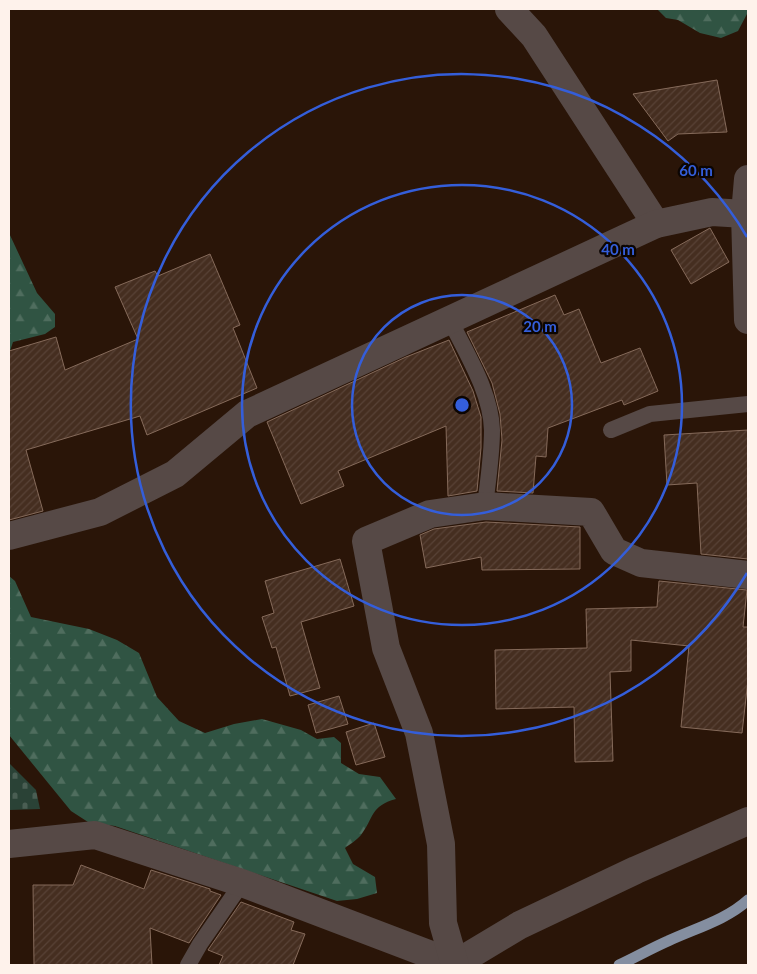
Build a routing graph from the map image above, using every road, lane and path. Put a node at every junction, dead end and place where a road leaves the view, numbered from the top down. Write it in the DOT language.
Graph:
graph roads {
  1 [pos="509,9"];
  2 [pos="748,179"];
  3 [pos="745,214"];
  4 [pos="656,224"];
  5 [pos="450,320"];
  6 [pos="748,320"];
  7 [pos="748,404"];
  8 [pos="611,430"];
  9 [pos="485,506"];
  10 [pos="9,536"];
  11 [pos="748,575"];
  12 [pos="748,820"];
  13 [pos="9,844"];
  14 [pos="242,883"];
  15 [pos="188,965"];
  16 [pos="455,965"];
  1 -- 4 [label="street"];
  2 -- 3 [label="street"];
  3 -- 4 [label="street"];
  3 -- 6 [label="street"];
  4 -- 5 [label="street"];
  5 -- 9 [label="lane"];
  5 -- 10 [label="street"];
  7 -- 8 [label="lane"];
  9 -- 11 [label="street"];
  9 -- 16 [label="street"];
  12 -- 16 [label="street"];
  13 -- 14 [label="street"];
  14 -- 15 [label="lane"];
  14 -- 16 [label="street"];
}
